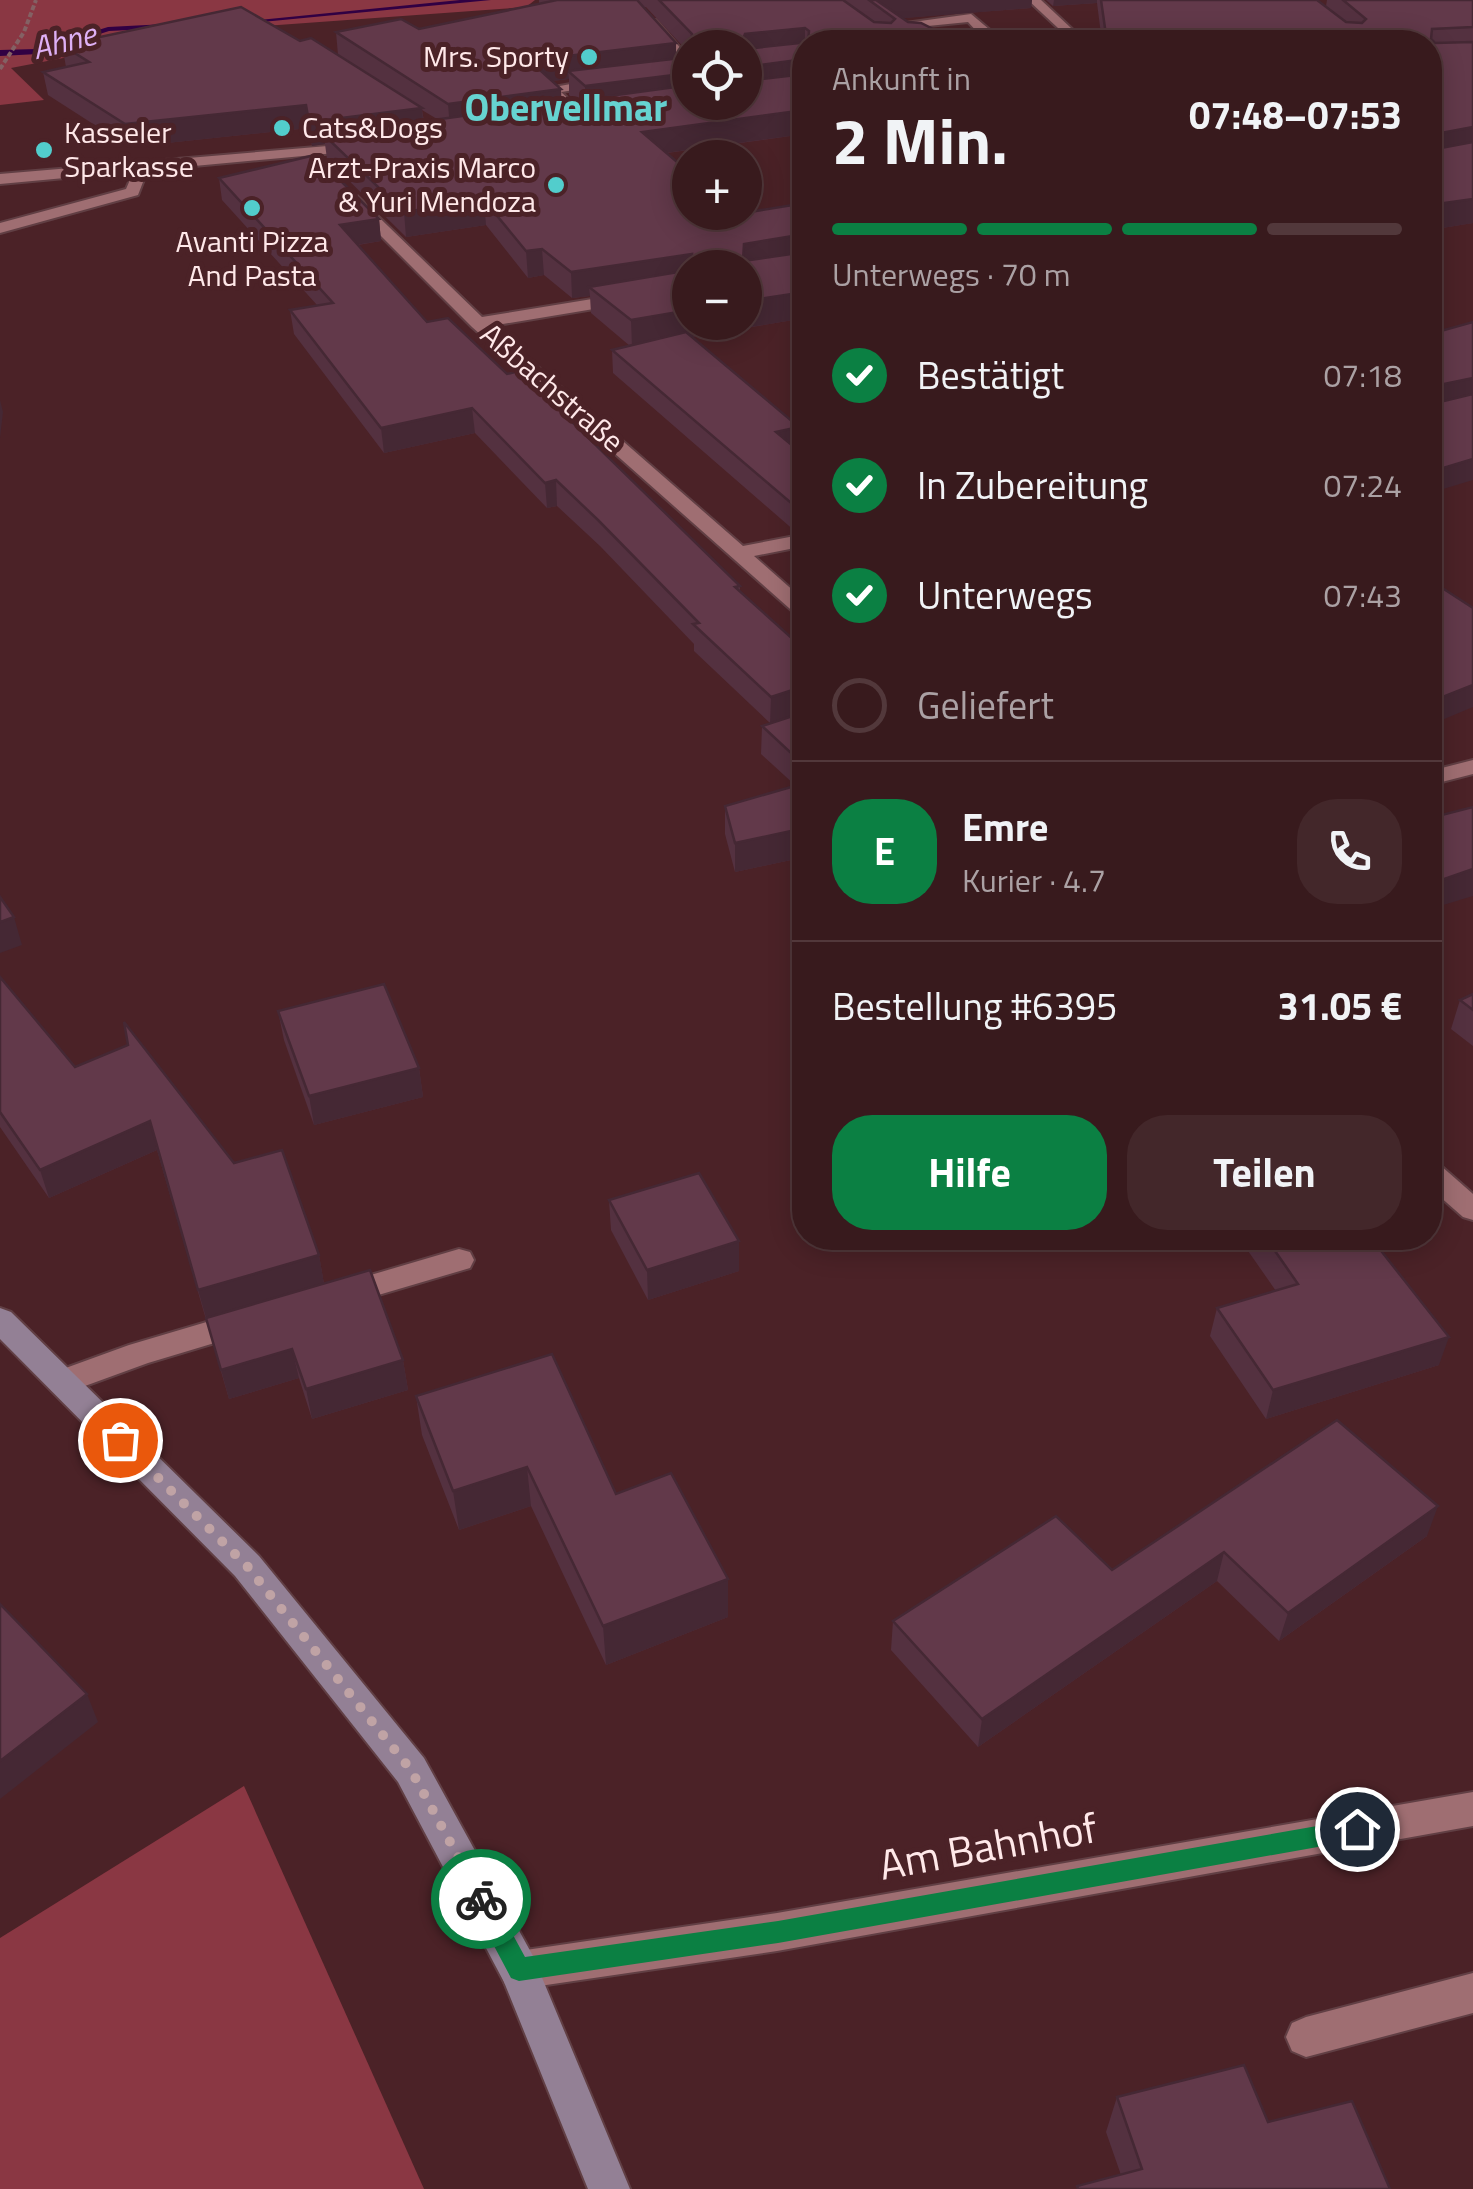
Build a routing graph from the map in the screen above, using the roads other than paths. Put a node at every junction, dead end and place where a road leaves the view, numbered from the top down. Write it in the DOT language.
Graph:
graph roads {
  1 [pos="1034,0"];
  2 [pos="643,14"];
  3 [pos="903,30"];
  4 [pos="983,30"];
  5 [pos="1067,30"];
  6 [pos="672,48"];
  7 [pos="620,80"];
  8 [pos="600,116"];
  9 [pos="582,119"];
  10 [pos="564,121"];
  11 [pos="378,145"];
  12 [pos="308,154"];
  13 [pos="140,170"];
  14 [pos="0,180"];
  15 [pos="0,228"];
  16 [pos="672,291"];
  17 [pos="478,323"];
  18 [pos="792,543"];
  19 [pos="739,553"];
  20 [pos="792,600"];
  21 [pos="1473,767"];
  22 [pos="1442,775"];
  23 [pos="1442,1183"];
  24 [pos="1473,1210"];
  25 [pos="459,1260"];
  26 [pos="309,1304"];
  27 [pos="272,1315"];
  28 [pos="0,1320"];
  29 [pos="63,1382"];
  30 [pos="1473,1809"];
  31 [pos="519,1970"];
  32 [pos="1473,1993"];
  33 [pos="1306,2038"];
  34 [pos="609,2189"];
  1 -- 5 [label="street"];
  2 -- 6 [label="street"];
  3 -- 4 [label="street"];
  7 -- 9 [label="street"];
  8 -- 9 [label="street"];
  9 -- 10 [label="street"];
  11 -- 12 [label="street"];
  12 -- 13 [label="street"];
  12 -- 17 [label="street, Aßbachstraße"];
  13 -- 14 [label="street"];
  13 -- 15 [label="street"];
  16 -- 17 [label="street"];
  17 -- 19 [label="street, Aßbachstraße"];
  18 -- 19 [label="street"];
  19 -- 20 [label="street, Aßbachstraße"];
  21 -- 22 [label="street"];
  23 -- 24 [label="street"];
  25 -- 26 [label="street"];
  27 -- 29 [label="street"];
  28 -- 29 [label="main road"];
  29 -- 31 [label="main road"];
  30 -- 31 [label="street, Am Bahnhof"];
  31 -- 34 [label="main road"];
  32 -- 33 [label="street"];
}
